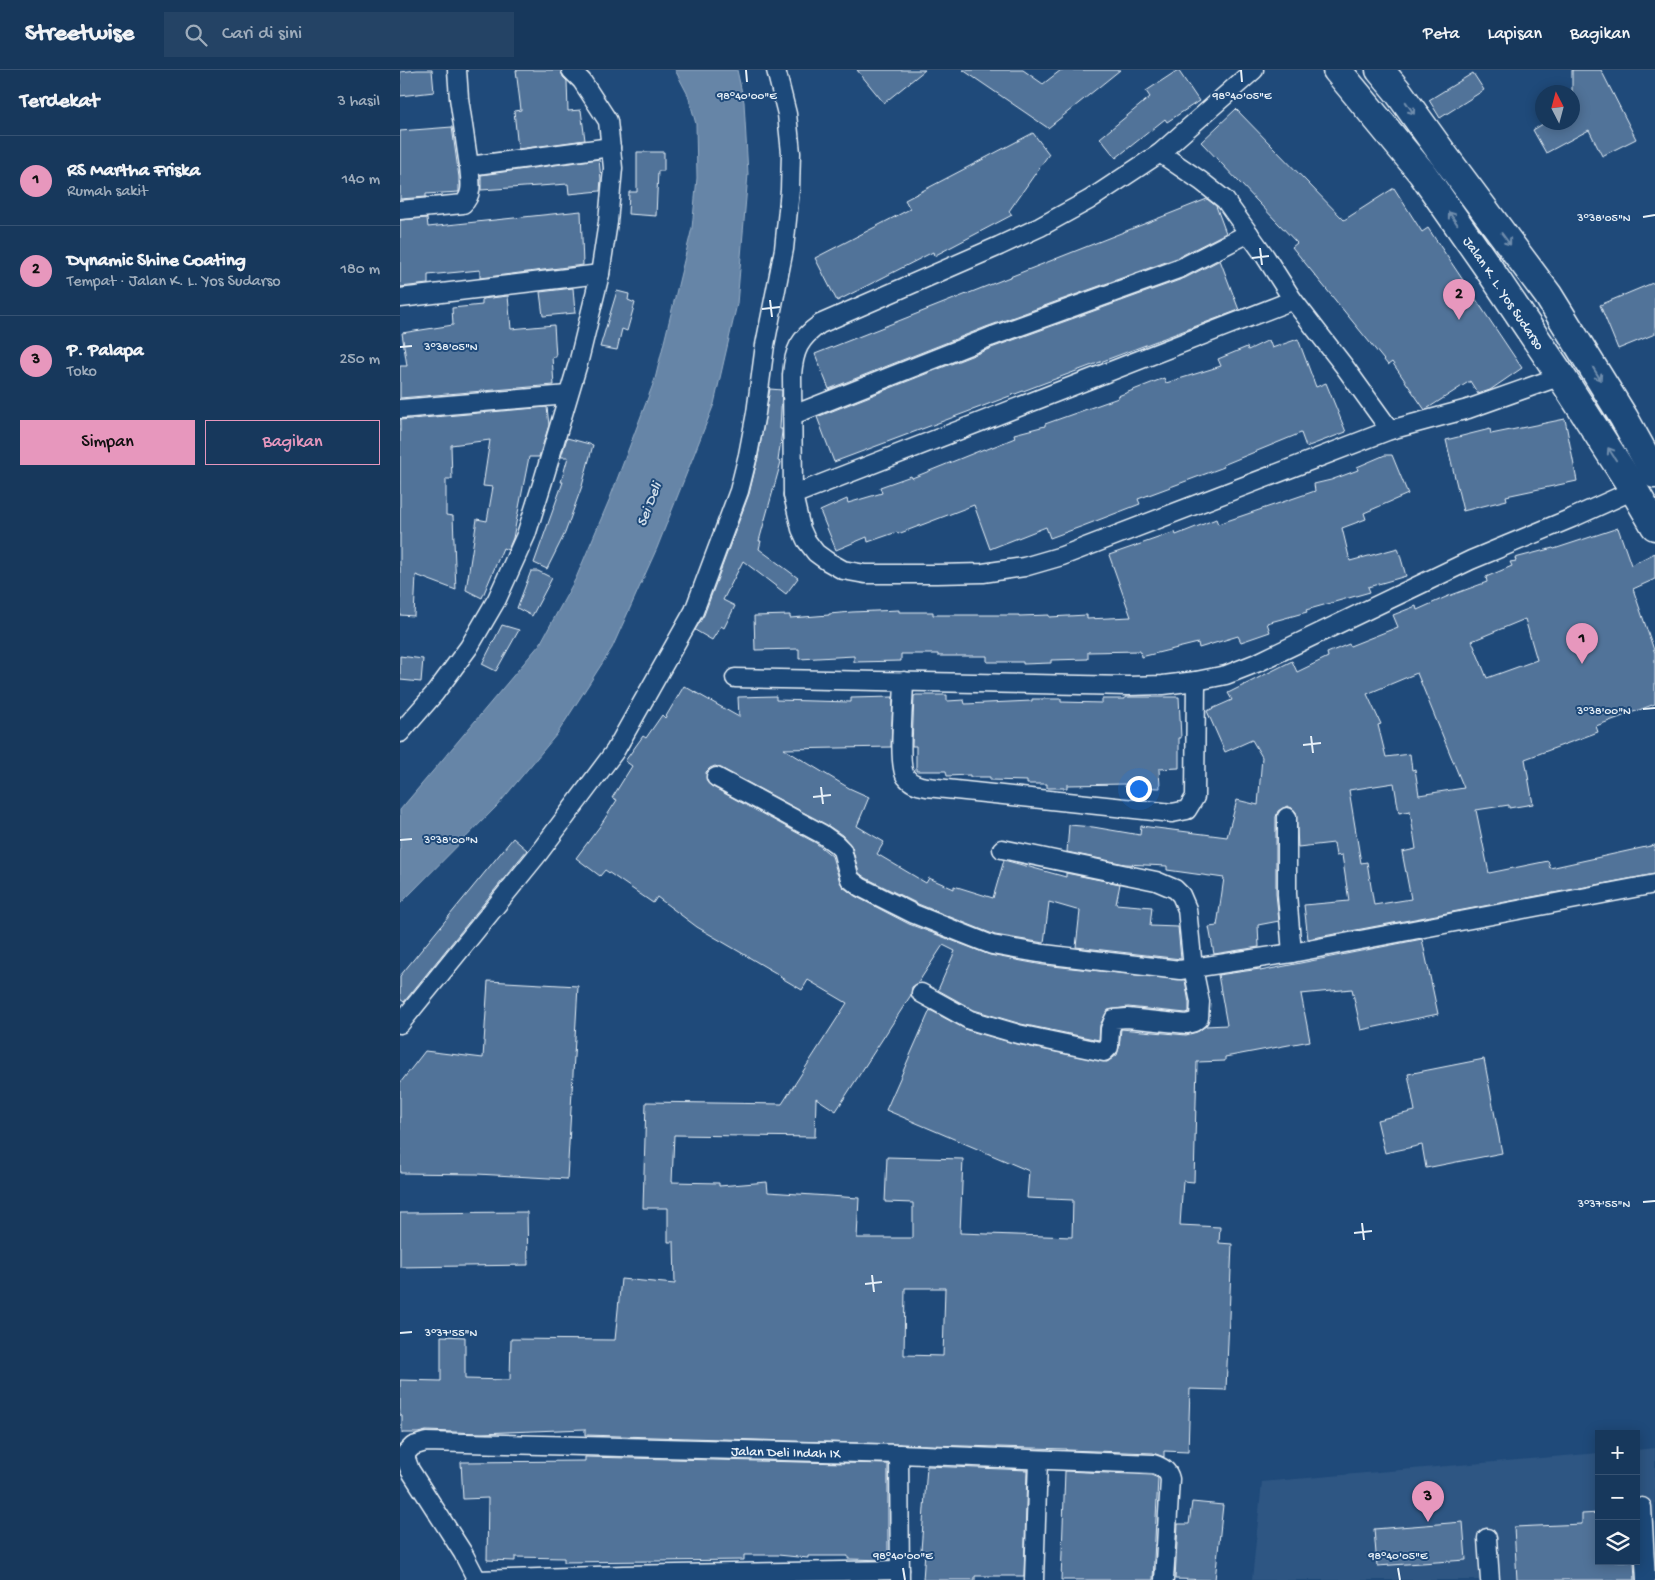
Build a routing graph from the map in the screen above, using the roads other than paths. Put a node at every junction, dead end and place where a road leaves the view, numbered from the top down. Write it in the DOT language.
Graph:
graph roads {
  1 [pos="458,70"];
  2 [pos="571,70"];
  3 [pos="776,70"];
  4 [pos="1254,70"];
  5 [pos="1337,70"];
  6 [pos="1380,70"];
  7 [pos="611,147"];
  8 [pos="1160,153"];
  9 [pos="469,166"];
  10 [pos="400,210"];
  11 [pos="1249,233"];
  12 [pos="600,274"];
  13 [pos="400,298"];
  14 [pos="1293,300"];
  15 [pos="1562,376"];
  16 [pos="568,395"];
  17 [pos="400,409"];
  18 [pos="792,415"];
  19 [pos="1390,430"];
  20 [pos="1645,482"];
  21 [pos="794,495"];
  22 [pos="1655,526"];
  23 [pos="735,678"];
  24 [pos="904,681"];
  25 [pos="1196,681"];
  26 [pos="400,734"];
  27 [pos="716,777"];
  28 [pos="1286,817"];
  29 [pos="1002,849"];
  30 [pos="1655,884"];
  31 [pos="1292,953"];
  32 [pos="1193,968"];
  33 [pos="921,993"];
  34 [pos="400,1024"];
  35 [pos="407,1447"];
  36 [pos="899,1454"];
  37 [pos="1038,1460"];
  38 [pos="1642,1507"];
  39 [pos="1487,1538"];
  40 [pos="900,1575"];
  41 [pos="624,1577"];
  42 [pos="749,1577"];
  43 [pos="477,1580"];
  44 [pos="1034,1580"];
  45 [pos="1164,1580"];
  46 [pos="1490,1580"];
  47 [pos="1646,1580"];
  1 -- 9 [label="street"];
  2 -- 7 [label="street"];
  3 -- 34 [label="street"];
  4 -- 8 [label="street"];
  15 -- 5 [label="highway, Jalan K. L. Yos Sudarso, one-way"];
  6 -- 20 [label="highway, Jalan K. L. Yos Sudarso, one-way"];
  7 -- 9 [label="street"];
  7 -- 12 [label="street"];
  8 -- 11 [label="street"];
  8 -- 18 [label="street"];
  9 -- 10 [label="street"];
  11 -- 14 [label="street"];
  11 -- 18 [label="street"];
  12 -- 13 [label="street"];
  12 -- 16 [label="street"];
  14 -- 19 [label="street"];
  14 -- 21 [label="street"];
  15 -- 19 [label="street"];
  20 -- 15 [label="highway, Jalan K. L. Yos Sudarso, one-way"];
  16 -- 17 [label="street"];
  16 -- 26 [label="street"];
  18 -- 21 [label="street"];
  19 -- 21 [label="street"];
  20 -- 22 [label="highway, Jalan K. L. Yos Sudarso"];
  20 -- 25 [label="street"];
  23 -- 24 [label="street"];
  24 -- 25 [label="street"];
  24 -- 25 [label="street"];
  27 -- 32 [label="street"];
  28 -- 31 [label="street"];
  29 -- 32 [label="street"];
  30 -- 31 [label="street"];
  31 -- 32 [label="street"];
  32 -- 33 [label="street"];
  35 -- 36 [label="street, Jalan Deli Indah IX"];
  35 -- 43 [label="street"];
  36 -- 37 [label="street, Jalan Deli Indah IX"];
  36 -- 40 [label="street"];
  37 -- 44 [label="street"];
  37 -- 45 [label="street, Jalan Deli Indah IX"];
  38 -- 47 [label="street"];
  39 -- 46 [label="street"];
  40 -- 42 [label="street"];
  41 -- 42 [label="street"];
  41 -- 43 [label="street"];
}
